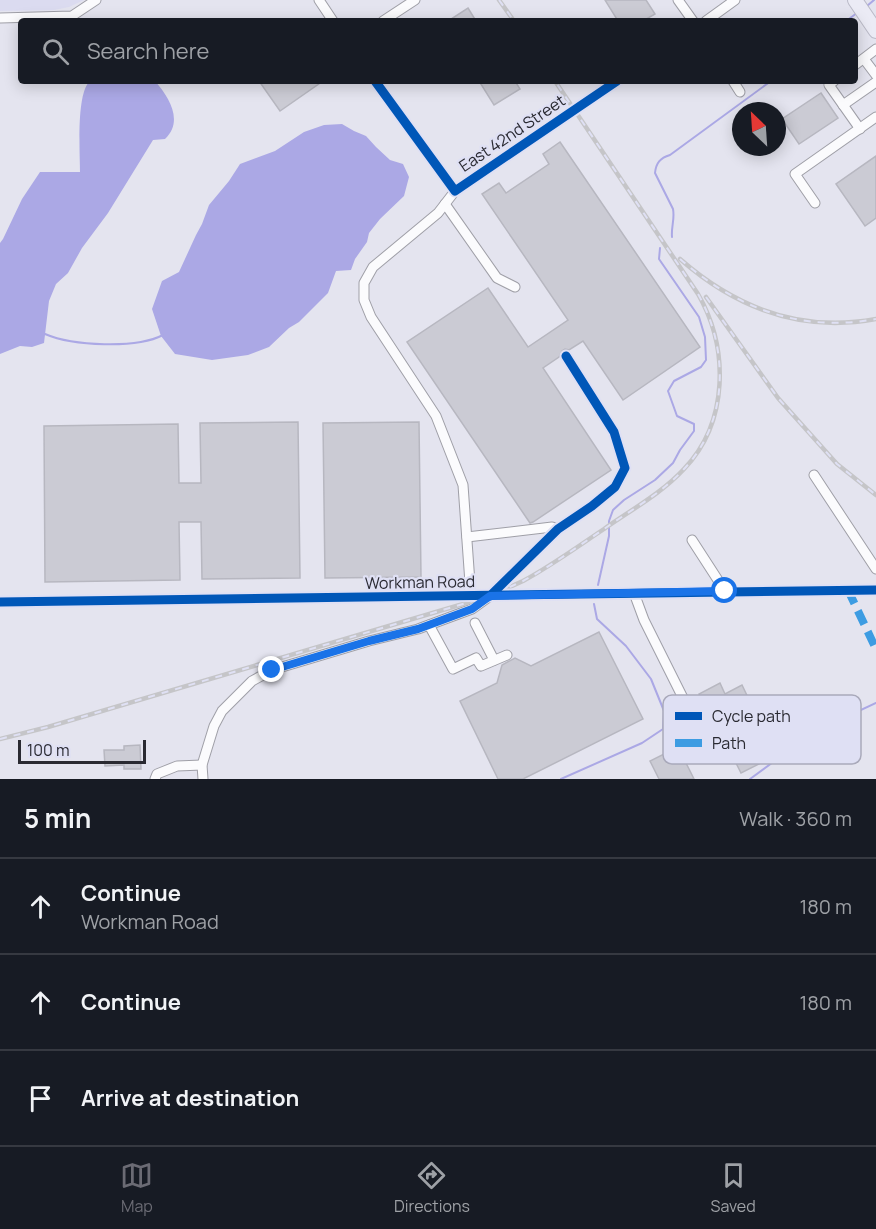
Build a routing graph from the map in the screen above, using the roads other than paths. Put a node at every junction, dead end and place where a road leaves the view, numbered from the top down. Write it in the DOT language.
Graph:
graph roads {
  1 [pos="96,0"];
  2 [pos="319,0"];
  3 [pos="415,0"];
  4 [pos="678,0"];
  5 [pos="735,0"];
  6 [pos="855,0"];
  7 [pos="0,18"];
  8 [pos="331,18"];
  9 [pos="388,18"];
  10 [pos="691,18"];
  11 [pos="710,18"];
  12 [pos="876,31"];
  13 [pos="876,49"];
  14 [pos="864,59"];
  15 [pos="858,63"];
  16 [pos="876,75"];
  17 [pos="876,82"];
  18 [pos="377,84"];
  19 [pos="612,84"];
  20 [pos="735,84"];
  21 [pos="830,84"];
  22 [pos="740,92"];
  23 [pos="843,105"];
  24 [pos="876,117"];
  25 [pos="860,129"];
  26 [pos="455,191"];
  27 [pos="815,203"];
  28 [pos="445,204"];
  29 [pos="515,287"];
  30 [pos="566,356"];
  31 [pos="814,475"];
  32 [pos="558,529"];
  33 [pos="467,537"];
  34 [pos="692,540"];
  35 [pos="876,569"];
  36 [pos="876,590"];
  37 [pos="725,591"];
  38 [pos="634,593"];
  39 [pos="490,596"];
  40 [pos="470,597"];
  41 [pos="0,602"];
  42 [pos="475,623"];
  43 [pos="429,625"];
  44 [pos="507,655"];
  45 [pos="494,660"];
  46 [pos="682,695"];
  47 [pos="202,765"];
  48 [pos="155,779"];
  49 [pos="203,779"];
  1 -- 7 [label="street"];
  2 -- 8 [label="street"];
  3 -- 9 [label="street"];
  4 -- 10 [label="street"];
  5 -- 11 [label="street"];
  6 -- 12 [label="highway"];
  13 -- 14 [label="street"];
  14 -- 15 [label="street"];
  14 -- 16 [label="street"];
  17 -- 23 [label="street"];
  18 -- 26 [label="street"];
  19 -- 26 [label="street, East 42nd Street"];
  20 -- 22 [label="street"];
  21 -- 23 [label="street"];
  23 -- 25 [label="street"];
  24 -- 25 [label="street"];
  25 -- 27 [label="street"];
  26 -- 28 [label="street, East 42nd Street"];
  28 -- 29 [label="street"];
  28 -- 33 [label="street, East 42nd Street"];
  30 -- 32 [label="street"];
  31 -- 35 [label="street"];
  32 -- 33 [label="street"];
  32 -- 39 [label="street"];
  33 -- 40 [label="street, East 42nd Street"];
  34 -- 37 [label="street"];
  36 -- 37 [label="street, Workman Road"];
  37 -- 38 [label="street, Workman Road"];
  38 -- 39 [label="street, Workman Road"];
  38 -- 46 [label="street"];
  39 -- 40 [label="street, Workman Road"];
  39 -- 43 [label="street"];
  40 -- 41 [label="street, Workman Road"];
  42 -- 45 [label="street"];
  43 -- 45 [label="street"];
  43 -- 47 [label="street"];
  44 -- 45 [label="street"];
  47 -- 48 [label="street"];
  47 -- 49 [label="street"];
}
